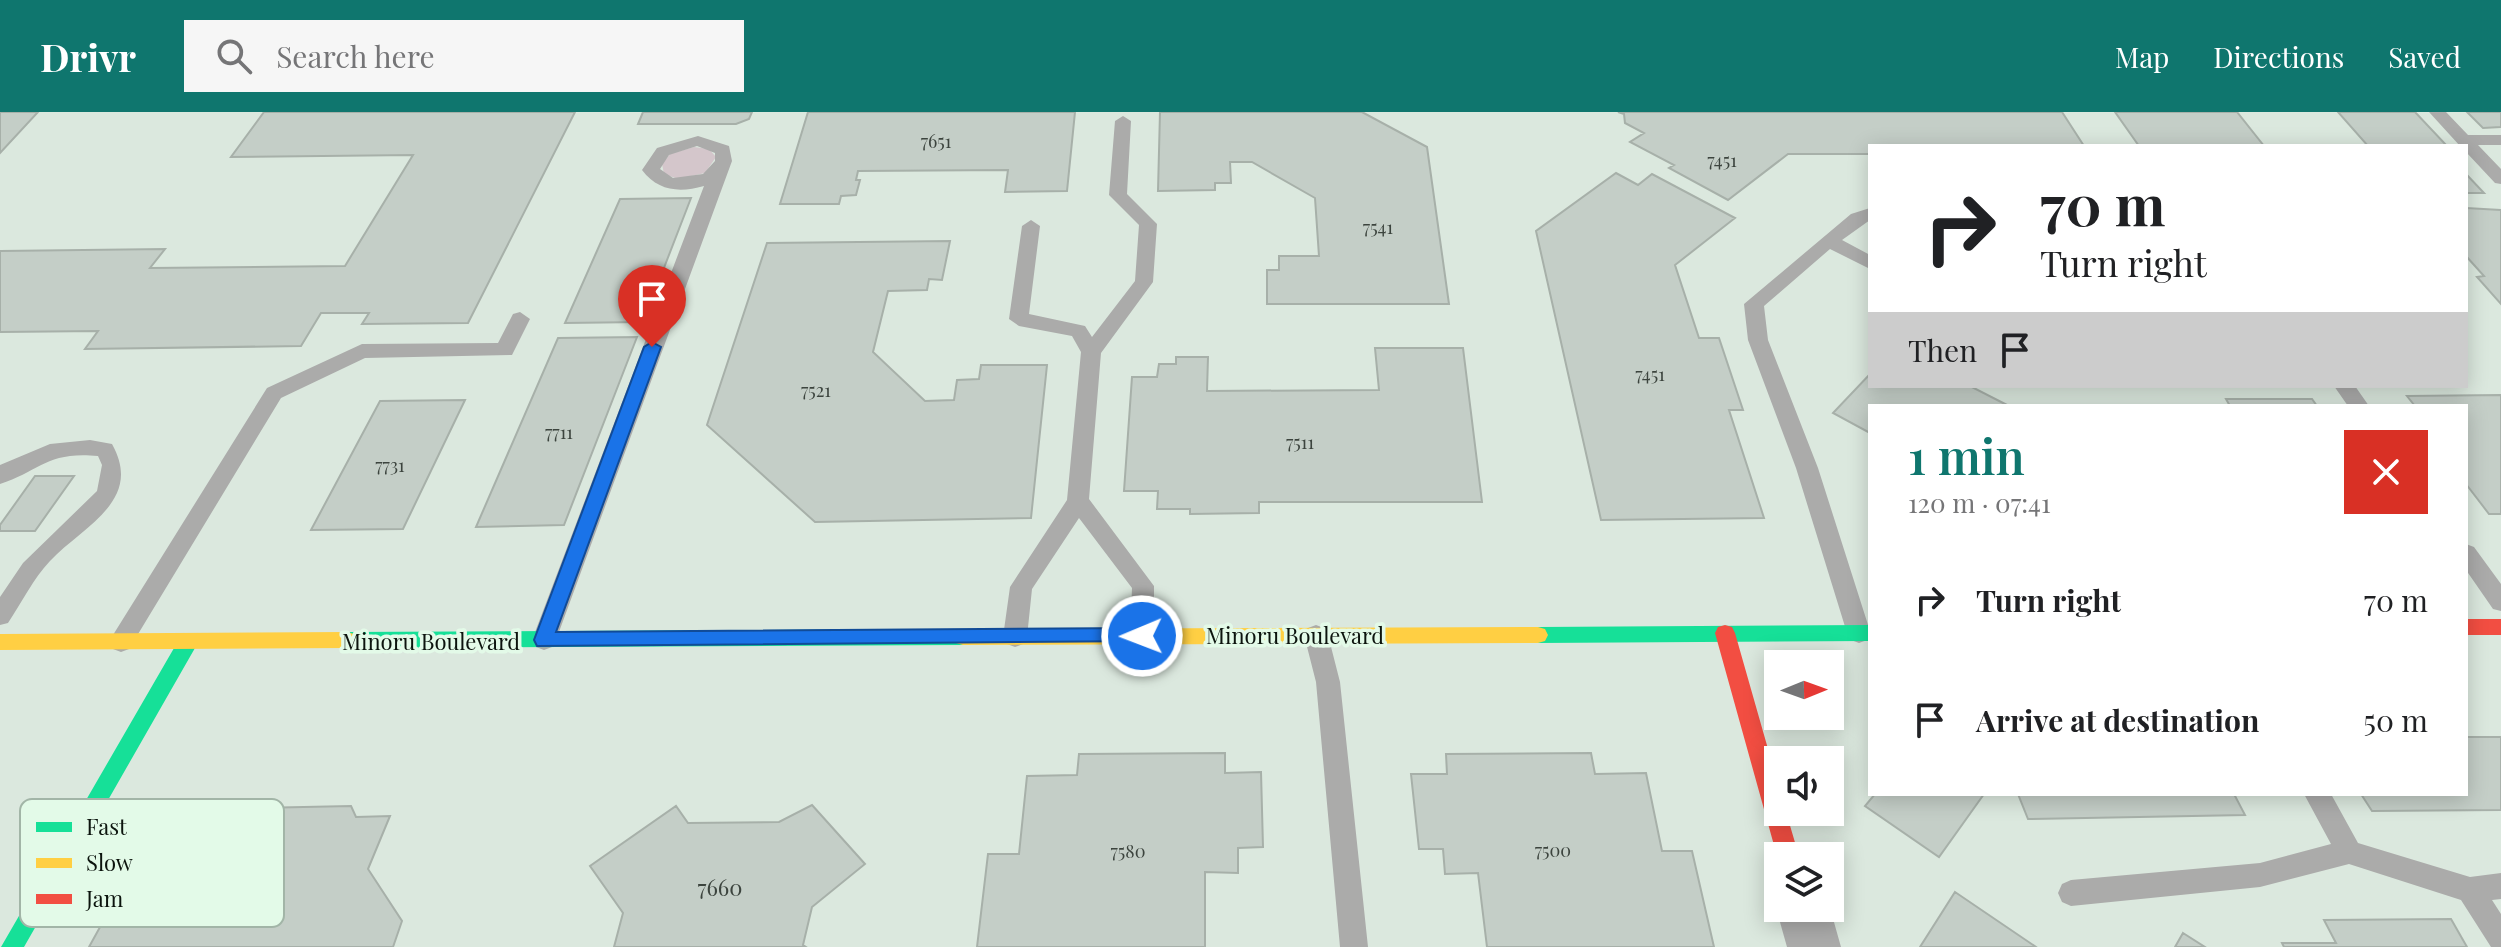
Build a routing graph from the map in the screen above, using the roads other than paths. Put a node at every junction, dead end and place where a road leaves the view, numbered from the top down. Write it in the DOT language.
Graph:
graph roads {
  1 [pos="2437,112"];
  2 [pos="1123,121"];
  3 [pos="2464,140"];
  4 [pos="2501,140"];
  5 [pos="2468,144"];
  6 [pos="2468,144"];
  7 [pos="718,171"];
  8 [pos="2501,179"];
  9 [pos="1868,215"];
  10 [pos="1031,226"];
  11 [pos="1829,241"];
  12 [pos="1868,262"];
  13 [pos="520,319"];
  14 [pos="1091,352"];
  15 [pos="0,476"];
  16 [pos="1078,501"];
  17 [pos="2468,556"];
  18 [pos="2501,602"];
  19 [pos="0,616"];
  20 [pos="2468,627"];
  21 [pos="2501,627"];
  22 [pos="1725,633"];
  23 [pos="1865,633"];
  24 [pos="1316,635"];
  25 [pos="1142,636"];
  26 [pos="1015,637"];
  27 [pos="544,640"];
  28 [pos="0,642"];
  29 [pos="121,642"];
  30 [pos="188,642"];
  31 [pos="2318,796"];
  32 [pos="97,799"];
  33 [pos="1784,842"];
  34 [pos="2349,852"];
  35 [pos="2501,886"];
  36 [pos="2470,890"];
  37 [pos="2071,893"];
  38 [pos="1807,922"];
  39 [pos="24,927"];
  40 [pos="2501,938"];
  41 [pos="12,947"];
  42 [pos="1354,947"];
  43 [pos="1814,947"];
  1 -- 3 [label="lane"];
  2 -- 14 [label="lane"];
  3 -- 4 [label="lane"];
  3 -- 6 [label="lane"];
  5 -- 8 [label="lane"];
  7 -- 27 [label="lane"];
  9 -- 11 [label="lane"];
  10 -- 14 [label="lane"];
  11 -- 12 [label="lane"];
  11 -- 23 [label="lane"];
  13 -- 29 [label="lane"];
  14 -- 16 [label="lane"];
  15 -- 19 [label="lane"];
  16 -- 25 [label="lane"];
  16 -- 26 [label="lane"];
  17 -- 18 [label="lane"];
  20 -- 21 [label="street"];
  22 -- 23 [label="street, Minoru Boulevard"];
  22 -- 24 [label="street, Minoru Boulevard"];
  22 -- 33 [label="street"];
  24 -- 25 [label="street, Minoru Boulevard"];
  24 -- 42 [label="lane"];
  25 -- 26 [label="street, Minoru Boulevard"];
  26 -- 27 [label="street, Minoru Boulevard"];
  27 -- 30 [label="street, Minoru Boulevard"];
  28 -- 29 [label="street, Minoru Boulevard"];
  29 -- 30 [label="street, Minoru Boulevard"];
  30 -- 32 [label="street"];
  31 -- 34 [label="lane"];
  34 -- 36 [label="lane"];
  34 -- 37 [label="lane"];
  35 -- 36 [label="lane"];
  36 -- 40 [label="lane"];
  38 -- 43 [label="street"];
  39 -- 41 [label="street"];
}
